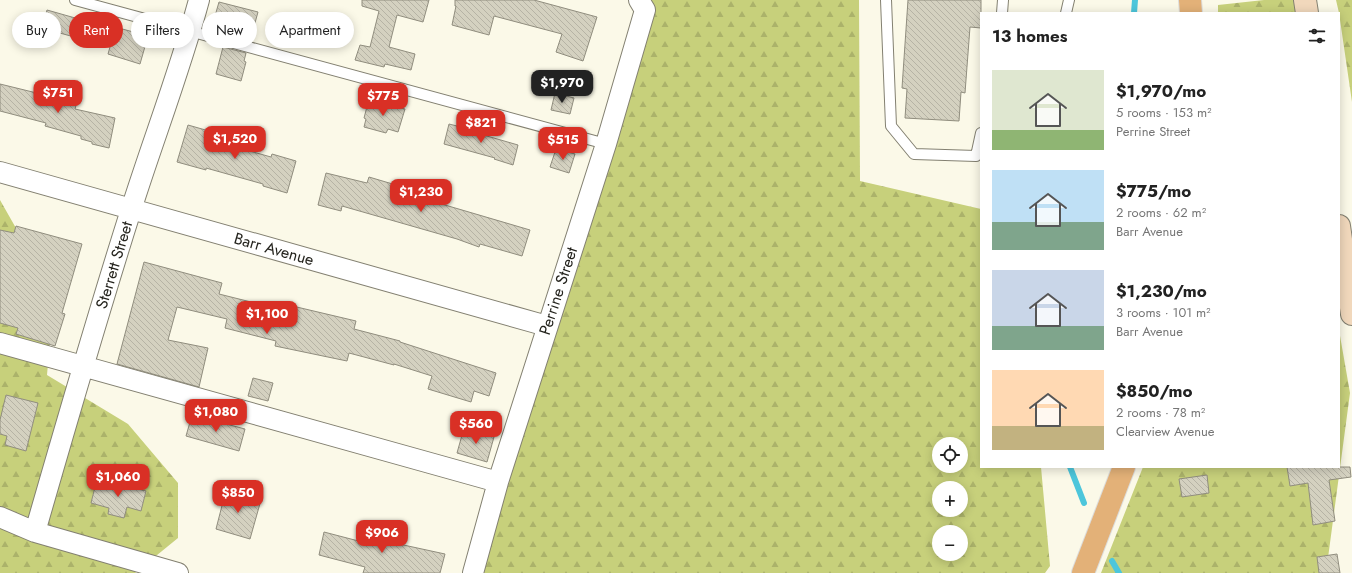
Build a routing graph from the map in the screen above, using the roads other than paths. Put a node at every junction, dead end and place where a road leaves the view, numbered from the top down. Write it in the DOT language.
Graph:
graph roads {
  1 [pos="75,0"];
  2 [pos="199,0"];
  3 [pos="886,0"];
  4 [pos="1003,0"];
  5 [pos="1069,0"];
  6 [pos="1190,0"];
  7 [pos="1305,0"];
  8 [pos="642,5"];
  9 [pos="1002,12"];
  10 [pos="1066,12"];
  11 [pos="1191,12"];
  12 [pos="1306,12"];
  13 [pos="131,16"];
  14 [pos="194,18"];
  15 [pos="194,33"];
  16 [pos="185,48"];
  17 [pos="606,144"];
  18 [pos="980,144"];
  19 [pos="979,155"];
  20 [pos="0,172"];
  21 [pos="131,209"];
  22 [pos="1340,232"];
  23 [pos="1350,287"];
  24 [pos="1352,314"];
  25 [pos="547,326"];
  26 [pos="0,343"];
  27 [pos="83,366"];
  28 [pos="1124,468"];
  29 [pos="498,482"];
  30 [pos="0,517"];
  31 [pos="35,532"];
  32 [pos="178,573"];
  33 [pos="473,573"];
  34 [pos="1083,573"];
  1 -- 13 [label="lane"];
  2 -- 14 [label="street, Sterrett Street"];
  3 -- 19 [label="lane"];
  4 -- 9 [label="lane"];
  5 -- 10 [label="lane"];
  6 -- 11 [label="main road"];
  7 -- 12 [label="main road"];
  8 -- 17 [label="street, Perrine Street"];
  15 -- 17 [label="lane"];
  16 -- 21 [label="street, Sterrett Street"];
  17 -- 25 [label="street, Perrine Street"];
  18 -- 19 [label="lane"];
  20 -- 21 [label="street, Barr Avenue"];
  21 -- 25 [label="street, Barr Avenue"];
  21 -- 27 [label="street, Sterrett Street"];
  22 -- 23 [label="main road"];
  23 -- 24 [label="main road"];
  25 -- 29 [label="street, Perrine Street"];
  26 -- 27 [label="street"];
  27 -- 29 [label="street"];
  27 -- 31 [label="street, Sterrett Street"];
  28 -- 34 [label="main road"];
  29 -- 33 [label="street, Perrine Street"];
  30 -- 31 [label="street"];
  31 -- 32 [label="street"];
}
